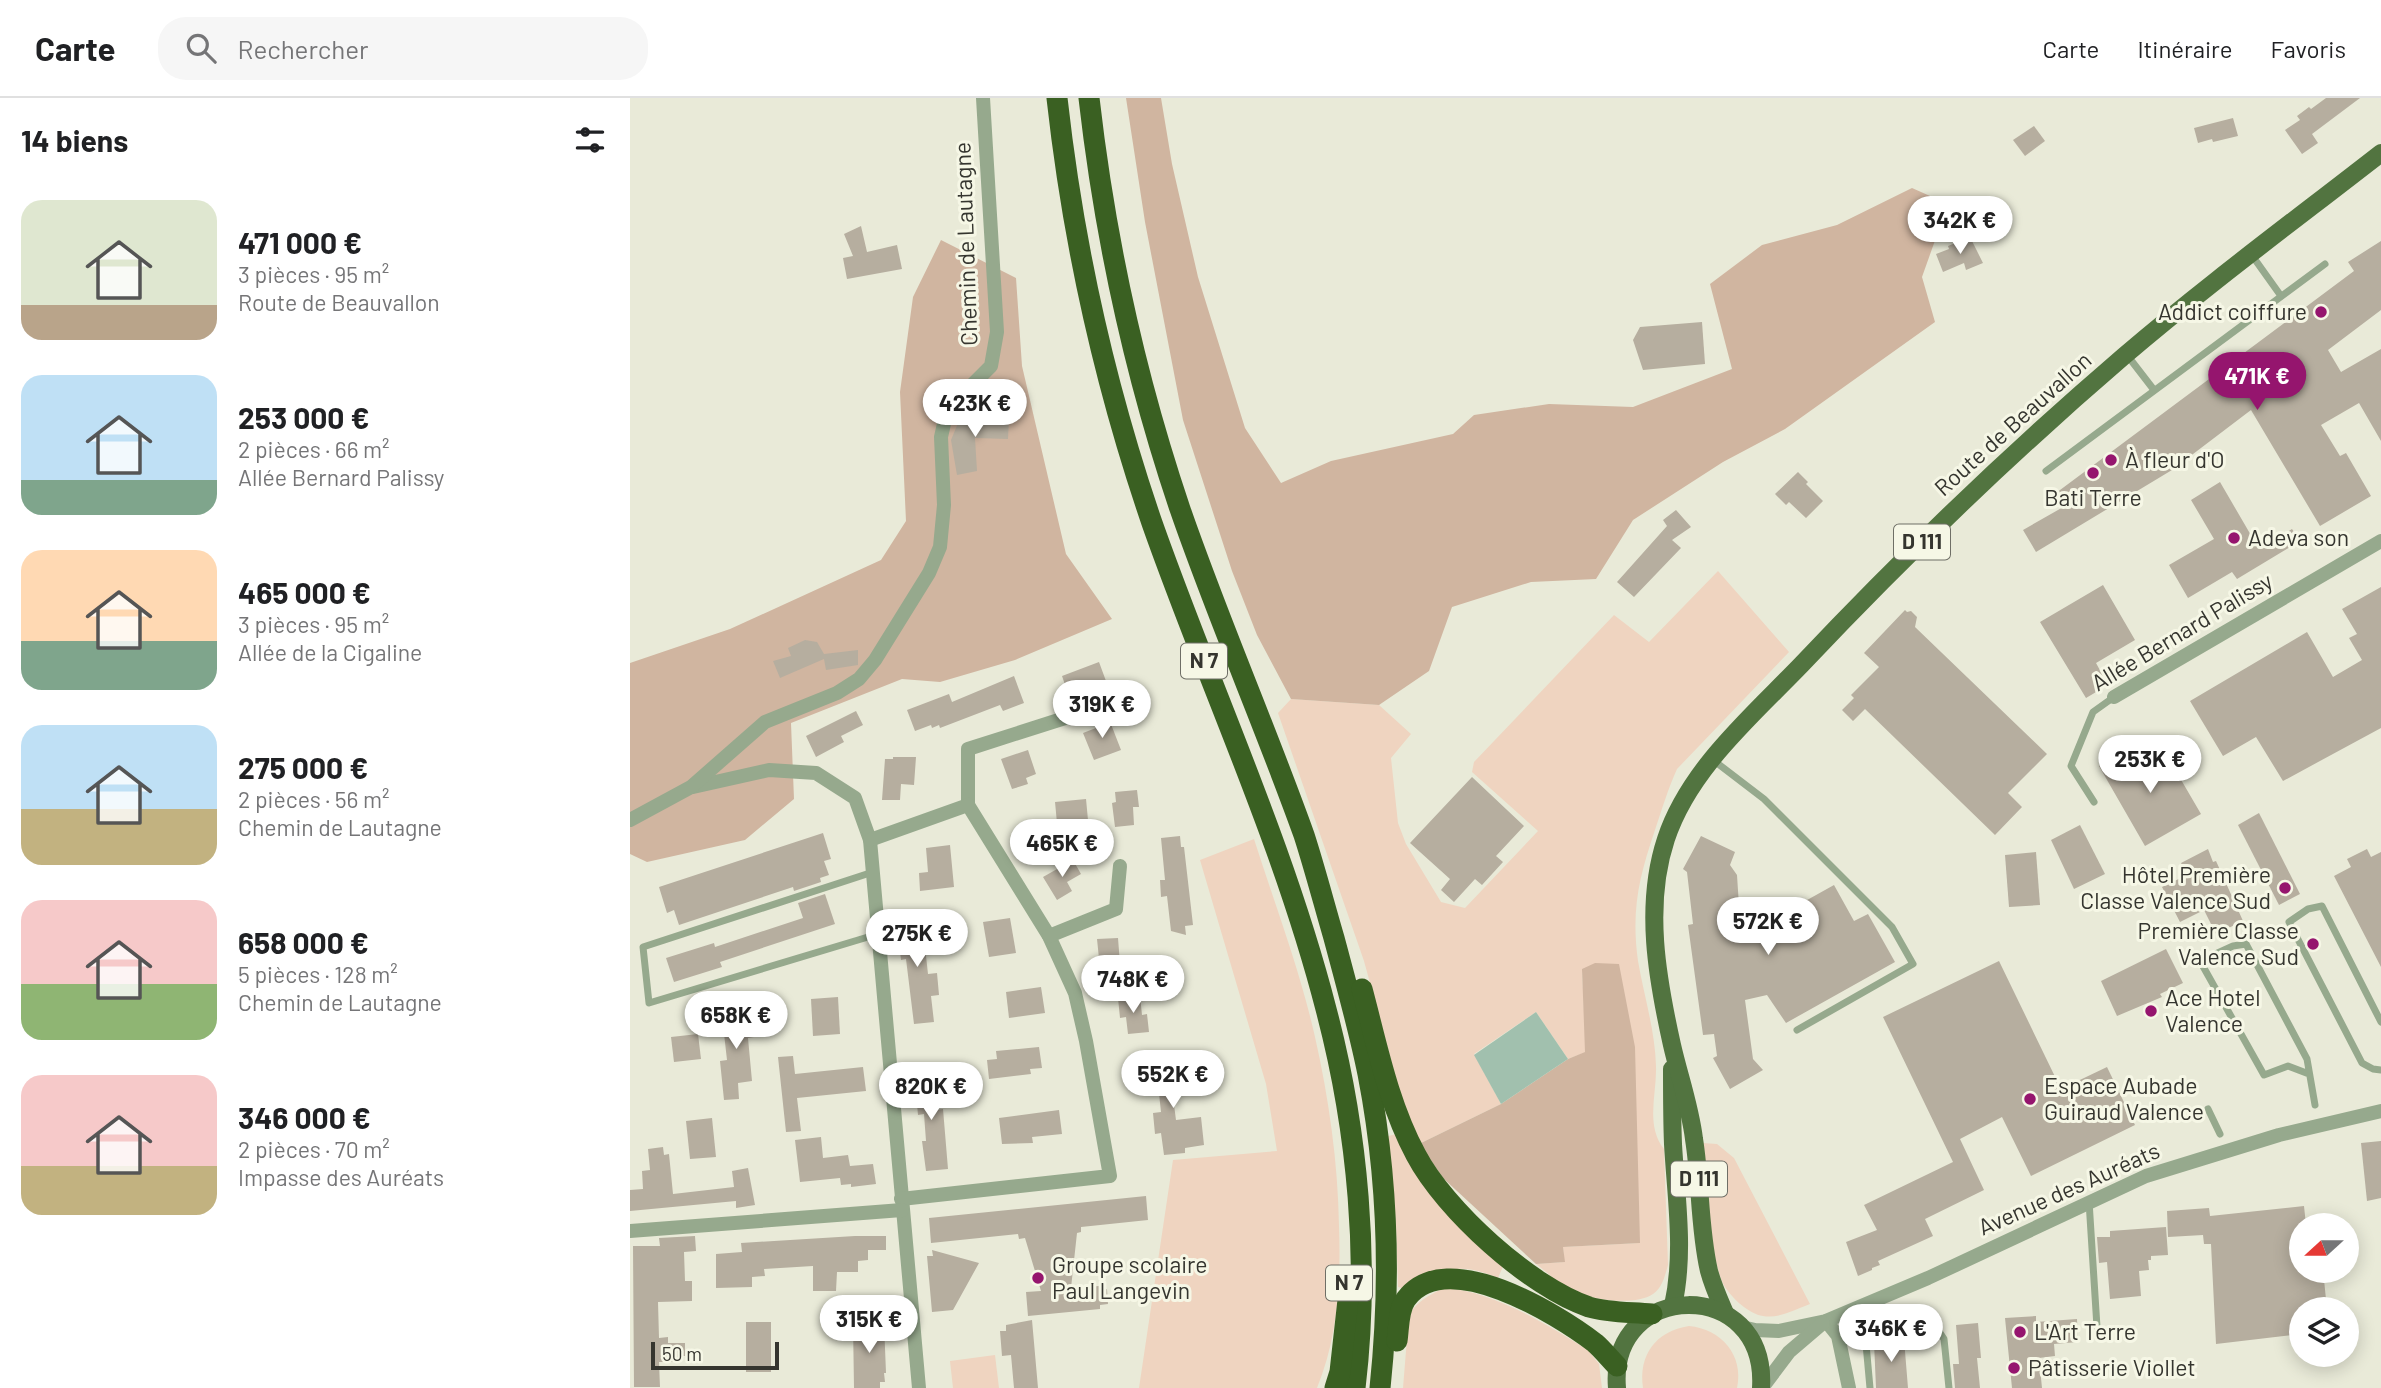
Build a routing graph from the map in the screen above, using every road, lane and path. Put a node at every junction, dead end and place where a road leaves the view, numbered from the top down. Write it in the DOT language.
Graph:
graph roads {
  1 [pos="983,98"];
  2 [pos="1057,98"];
  3 [pos="1089,98"];
  4 [pos="2381,153"];
  5 [pos="2250,254"];
  6 [pos="2325,264"];
  7 [pos="2281,296"];
  8 [pos="2127,355"];
  9 [pos="2154,390"];
  10 [pos="2046,471"];
  11 [pos="2381,541"];
  12 [pos="2114,697"];
  13 [pos="1065,718"];
  14 [pos="1713,759"];
  15 [pos="691,787"];
  16 [pos="2094,802"];
  17 [pos="968,805"];
  18 [pos="630,820"];
  19 [pos="870,840"];
  20 [pos="1311,856"];
  21 [pos="1120,866"];
  22 [pos="873,872"];
  23 [pos="878,934"];
  24 [pos="1049,936"];
  25 [pos="2381,1022"];
  26 [pos="1797,1030"];
  27 [pos="1672,1044"];
  28 [pos="2381,1070"];
  29 [pos="2309,1074"];
  30 [pos="2315,1105"];
  31 [pos="2208,1109"];
  32 [pos="2381,1111"];
  33 [pos="2220,1133"];
  34 [pos="1356,1176"];
  35 [pos="2089,1201"];
  36 [pos="902,1204"];
  37 [pos="630,1231"];
  38 [pos="1673,1306"];
  39 [pos="1725,1313"];
  40 [pos="1652,1314"];
  41 [pos="1826,1321"];
  42 [pos="2097,1326"];
  43 [pos="1742,1327"];
  44 [pos="1617,1366"];
  45 [pos="919,1388"];
  46 [pos="1335,1388"];
  47 [pos="1354,1388"];
  48 [pos="1380,1388"];
  49 [pos="1389,1388"];
  50 [pos="1618,1388"];
  51 [pos="1762,1388"];
  52 [pos="1849,1388"];
  53 [pos="1870,1388"];
  54 [pos="1949,1388"];
  1 -- 15 [label="street, Chemin de Lautagne"];
  2 -- 34 [label="highway, N 7"];
  3 -- 20 [label="highway, N 7"];
  4 -- 5 [label="main road, Route de Beauvallon / D 111"];
  5 -- 7 [label="lane"];
  5 -- 8 [label="main road, Route de Beauvallon / D 111"];
  6 -- 7 [label="lane"];
  7 -- 9 [label="lane"];
  8 -- 9 [label="lane"];
  8 -- 14 [label="main road, Route de Beauvallon / D 111"];
  9 -- 10 [label="lane"];
  11 -- 12 [label="street, Allée Bernard Palissy"];
  12 -- 16 [label="lane, Allée Bernard Palissy"];
  13 -- 17 [label="street"];
  14 -- 26 [label="lane"];
  14 -- 27 [label="main road, Route de Beauvallon / D 111"];
  15 -- 18 [label="street"];
  15 -- 19 [label="street"];
  17 -- 19 [label="street"];
  17 -- 24 [label="street"];
  19 -- 22 [label="street"];
  20 -- 40 [label="highway, N 7"];
  20 -- 48 [label="highway, N 7"];
  21 -- 24 [label="street"];
  22 -- 23 [label="street"];
  22 -- 23 [label="lane"];
  23 -- 36 [label="street"];
  24 -- 36 [label="street"];
  25 -- 28 [label="lane"];
  27 -- 38 [label="main road, D 111"];
  27 -- 39 [label="main road, D 111"];
  29 -- 29 [label="lane"];
  29 -- 30 [label="lane"];
  31 -- 33 [label="lane"];
  32 -- 35 [label="street, Avenue des Auréats"];
  34 -- 46 [label="highway, N 7"];
  34 -- 47 [label="highway, N 7"];
  35 -- 41 [label="street, Avenue des Auréats"];
  35 -- 42 [label="lane"];
  36 -- 37 [label="street"];
  36 -- 45 [label="street"];
  38 -- 39 [label="main road"];
  38 -- 40 [label="main road"];
  39 -- 43 [label="main road"];
  40 -- 44 [label="main road"];
  41 -- 43 [label="street, Avenue des Auréats"];
  41 -- 51 [label="street, Avenue des Auréats"];
  41 -- 52 [label="street"];
  43 -- 51 [label="main road"];
  44 -- 49 [label="highway"];
  44 -- 50 [label="main road"];
  53 -- 54 [label="lane"];
}
